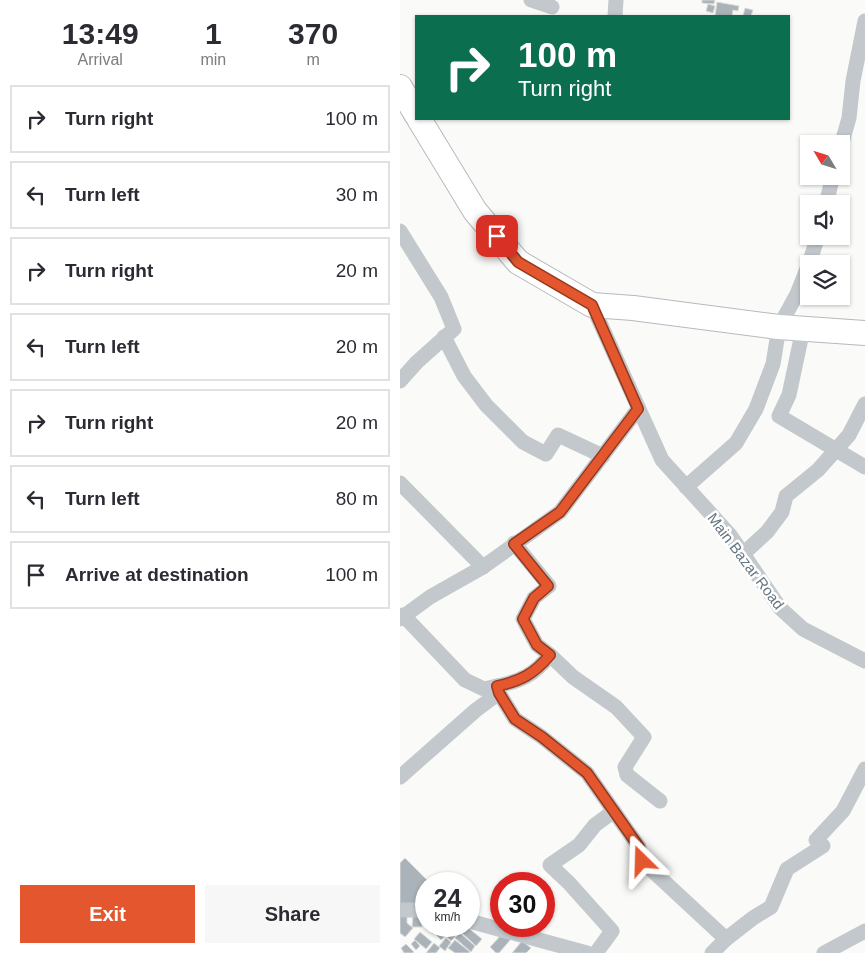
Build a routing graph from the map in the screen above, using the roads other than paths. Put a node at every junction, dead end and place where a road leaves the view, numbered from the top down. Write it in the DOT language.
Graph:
graph roads {
  1 [pos="531,0"];
  2 [pos="616,0"];
  3 [pos="552,8"];
  4 [pos="615,15"];
  5 [pos="865,21"];
  6 [pos="400,86"];
  7 [pos="851,100"];
  8 [pos="865,107"];
  9 [pos="415,112"];
  10 [pos="420,120"];
  11 [pos="844,135"];
  12 [pos="400,231"];
  13 [pos="800,286"];
  14 [pos="592,305"];
  15 [pos="778,327"];
  16 [pos="803,329"];
  17 [pos="865,333"];
  18 [pos="444,338"];
  19 [pos="400,381"];
  20 [pos="865,404"];
  21 [pos="638,409"];
  22 [pos="836,450"];
  23 [pos="602,456"];
  24 [pos="865,467"];
  25 [pos="400,483"];
  26 [pos="686,487"];
  27 [pos="514,544"];
  28 [pos="743,554"];
  29 [pos="483,567"];
  30 [pos="402,617"];
  31 [pos="550,655"];
  32 [pos="865,662"];
  33 [pos="498,690"];
  34 [pos="865,768"];
  35 [pos="400,777"];
  36 [pos="660,801"];
  37 [pos="614,811"];
  38 [pos="400,910"];
  39 [pos="415,910"];
  40 [pos="480,924"];
  41 [pos="865,931"];
  42 [pos="719,948"];
  43 [pos="587,953"];
  44 [pos="596,953"];
  45 [pos="824,953"];
  1 -- 3 [label="street"];
  2 -- 4 [label="street"];
  5 -- 7 [label="street"];
  6 -- 9 [label="main road"];
  7 -- 8 [label="street"];
  7 -- 11 [label="street"];
  10 -- 14 [label="main road"];
  12 -- 18 [label="street"];
  13 -- 15 [label="street"];
  14 -- 15 [label="main road"];
  14 -- 21 [label="street, Main Bazar Road"];
  15 -- 16 [label="main road"];
  15 -- 26 [label="street"];
  16 -- 17 [label="main road"];
  16 -- 22 [label="street"];
  18 -- 19 [label="street"];
  18 -- 23 [label="street"];
  20 -- 22 [label="street"];
  21 -- 23 [label="street"];
  21 -- 26 [label="street, Main Bazar Road"];
  22 -- 24 [label="street"];
  22 -- 28 [label="street"];
  23 -- 27 [label="street"];
  25 -- 29 [label="street"];
  26 -- 28 [label="street, Main Bazar Road"];
  27 -- 29 [label="street"];
  27 -- 31 [label="street"];
  28 -- 32 [label="street, Main Bazar Road"];
  29 -- 30 [label="street"];
  30 -- 33 [label="street"];
  31 -- 33 [label="street"];
  31 -- 36 [label="street"];
  33 -- 35 [label="street"];
  33 -- 37 [label="street"];
  34 -- 42 [label="street"];
  37 -- 42 [label="street"];
  37 -- 44 [label="street"];
  38 -- 39 [label="street"];
  40 -- 43 [label="street"];
  41 -- 45 [label="street"];
}
